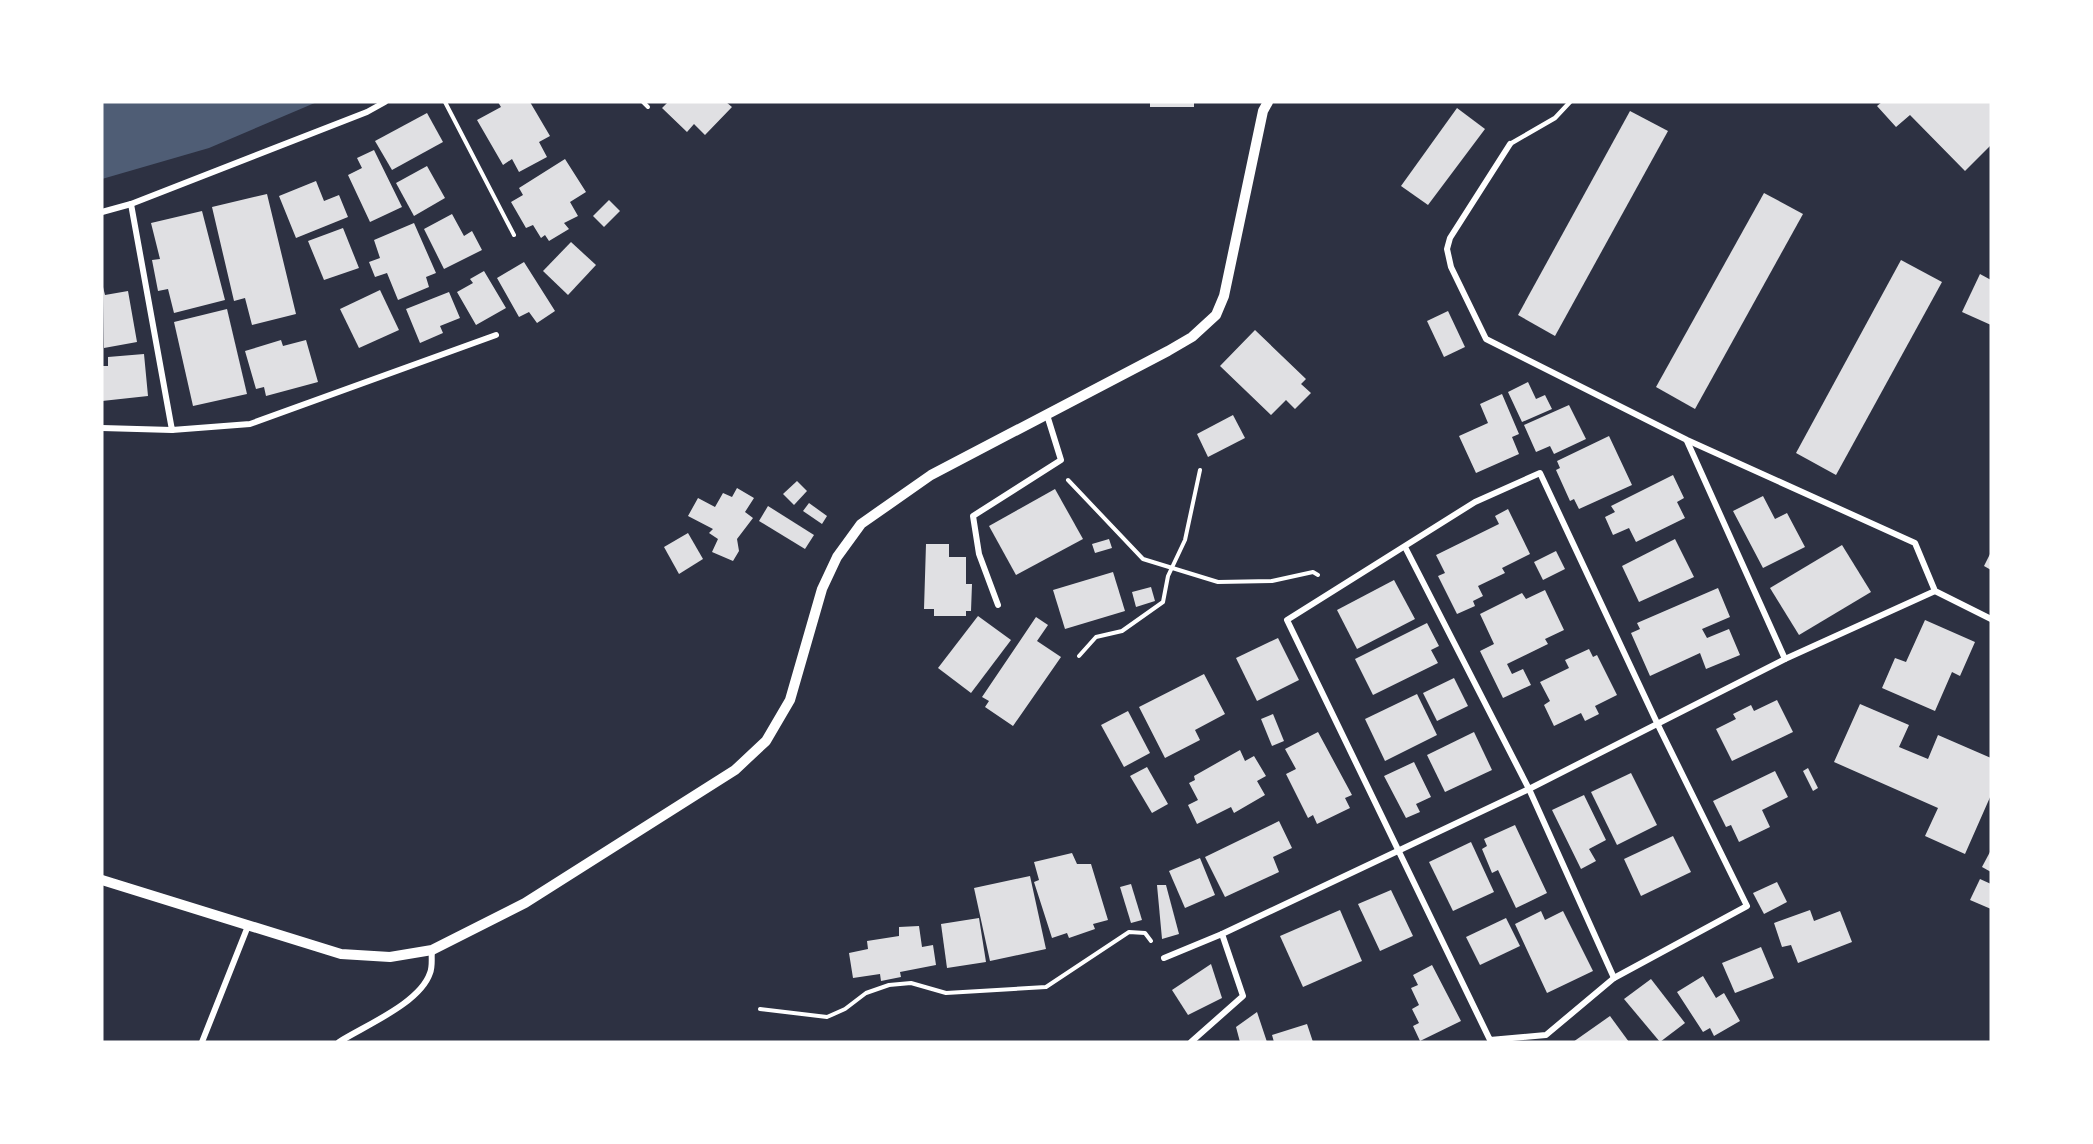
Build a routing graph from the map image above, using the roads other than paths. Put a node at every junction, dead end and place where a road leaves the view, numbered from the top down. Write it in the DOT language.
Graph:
graph roads {
  1 [pos="385,102"];
  2 [pos="1268,102"];
  3 [pos="1570,102"];
  4 [pos="1510,144"];
  5 [pos="131,204"];
  6 [pos="102,212"];
  7 [pos="495,335"];
  8 [pos="1047,415"];
  9 [pos="102,428"];
  10 [pos="172,430"];
  11 [pos="1686,441"];
  12 [pos="1405,547"];
  13 [pos="1935,591"];
  14 [pos="998,605"];
  15 [pos="1991,619"];
  16 [pos="1785,659"];
  17 [pos="1658,725"];
  18 [pos="1529,789"];
  19 [pos="1398,849"];
  20 [pos="102,880"];
  21 [pos="248,926"];
  22 [pos="1222,934"];
  23 [pos="432,950"];
  24 [pos="1164,958"];
  25 [pos="1614,978"];
  26 [pos="1546,1038"];
  27 [pos="202,1042"];
  28 [pos="339,1042"];
  29 [pos="1191,1042"];
  1 -- 5 [label="street"];
  2 -- 8 [label="street"];
  3 -- 4 [label="lane"];
  4 -- 11 [label="street"];
  5 -- 6 [label="street"];
  5 -- 10 [label="street"];
  7 -- 10 [label="street"];
  8 -- 14 [label="street"];
  8 -- 23 [label="street"];
  9 -- 10 [label="street"];
  11 -- 13 [label="street"];
  11 -- 16 [label="street"];
  12 -- 17 [label="street"];
  12 -- 18 [label="street"];
  12 -- 19 [label="street"];
  13 -- 15 [label="street"];
  13 -- 16 [label="street"];
  16 -- 17 [label="street"];
  17 -- 18 [label="street"];
  17 -- 25 [label="street"];
  18 -- 19 [label="street"];
  18 -- 25 [label="street"];
  19 -- 22 [label="street"];
  19 -- 26 [label="street"];
  20 -- 21 [label="street"];
  21 -- 23 [label="street"];
  21 -- 27 [label="street"];
  22 -- 24 [label="street"];
  22 -- 29 [label="street"];
  23 -- 28 [label="street"];
  25 -- 26 [label="street"];
}
